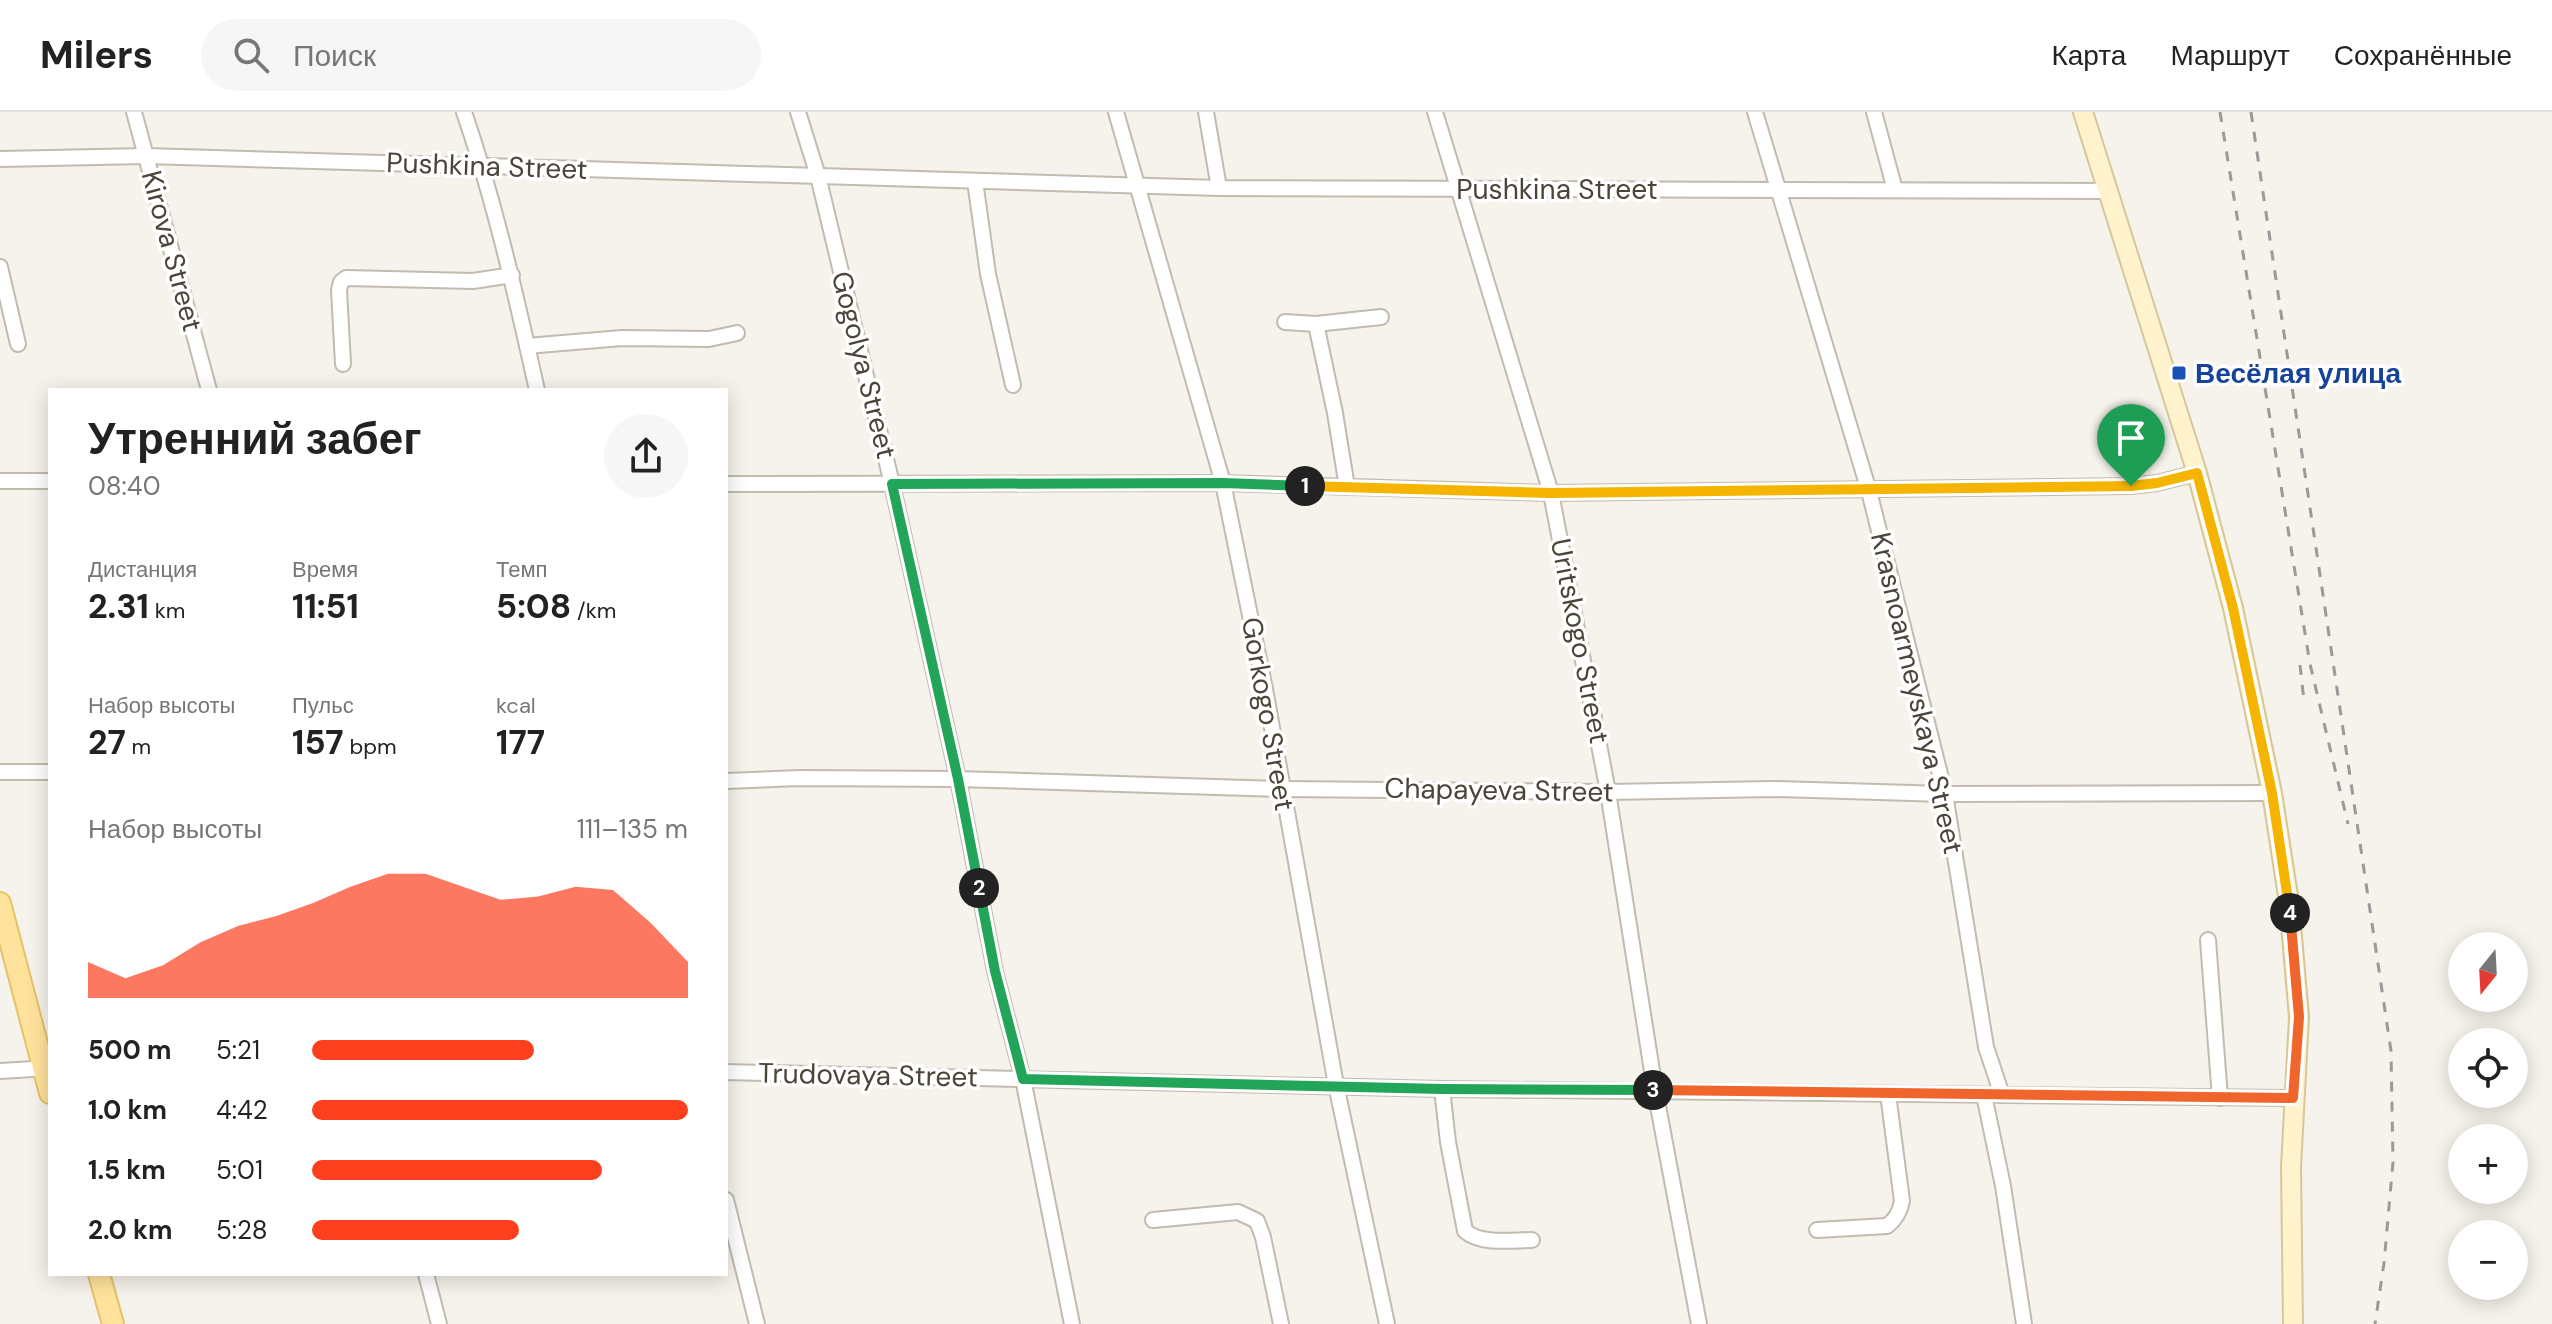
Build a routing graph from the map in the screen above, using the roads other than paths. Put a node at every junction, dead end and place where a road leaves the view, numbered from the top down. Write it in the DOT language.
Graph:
graph roads {
  1 [pos="134,112"];
  2 [pos="464,112"];
  3 [pos="798,112"];
  4 [pos="1116,112"];
  5 [pos="1206,112"];
  6 [pos="1435,112"];
  7 [pos="1755,112"];
  8 [pos="1874,112"];
  9 [pos="2083,112"];
  10 [pos="146,156"];
  11 [pos="0,159"];
  12 [pos="483,167"];
  13 [pos="818,176"];
  14 [pos="975,181"];
  15 [pos="1139,186"];
  16 [pos="1219,188"];
  17 [pos="1778,188"];
  18 [pos="1461,190"];
  19 [pos="1895,190"];
  20 [pos="2107,191"];
  21 [pos="0,267"];
  22 [pos="512,275"];
  23 [pos="1381,317"];
  24 [pos="1285,322"];
  25 [pos="1316,324"];
  26 [pos="737,333"];
  27 [pos="18,344"];
  28 [pos="527,346"];
  29 [pos="343,364"];
  30 [pos="1013,385"];
  31 [pos="208,388"];
  32 [pos="537,388"];
  33 [pos="2197,473"];
  34 [pos="0,481"];
  35 [pos="48,481"];
  36 [pos="1223,483"];
  37 [pos="728,484"];
  38 [pos="892,484"];
  39 [pos="1347,487"];
  40 [pos="1869,491"];
  41 [pos="1551,493"];
  42 [pos="0,772"];
  43 [pos="48,772"];
  44 [pos="958,779"];
  45 [pos="728,781"];
  46 [pos="1281,789"];
  47 [pos="1608,792"];
  48 [pos="2272,793"];
  49 [pos="1945,794"];
  50 [pos="0,903"];
  51 [pos="2208,940"];
  52 [pos="47,1068"];
  53 [pos="0,1071"];
  54 [pos="728,1072"];
  55 [pos="1023,1079"];
  56 [pos="1336,1085"];
  57 [pos="1442,1089"];
  58 [pos="1655,1090"];
  59 [pos="1888,1094"];
  60 [pos="1984,1095"];
  61 [pos="2002,1095"];
  62 [pos="2220,1098"];
  63 [pos="2293,1098"];
  64 [pos="728,1208"];
  65 [pos="1153,1220"];
  66 [pos="1817,1230"];
  67 [pos="1532,1240"];
  68 [pos="100,1276"];
  69 [pos="427,1276"];
  70 [pos="113,1324"];
  71 [pos="439,1324"];
  72 [pos="757,1324"];
  73 [pos="1072,1324"];
  74 [pos="1281,1324"];
  75 [pos="1387,1324"];
  76 [pos="1699,1324"];
  77 [pos="2024,1324"];
  78 [pos="2293,1324"];
  1 -- 10 [label="street, Kirova Street"];
  2 -- 12 [label="street"];
  3 -- 13 [label="street, Gogolya Street"];
  4 -- 15 [label="street, Gorkogo Street"];
  5 -- 16 [label="street"];
  6 -- 18 [label="street, Uritskogo Street"];
  7 -- 17 [label="street, Krasnoarmeyskaya Street"];
  8 -- 19 [label="street"];
  9 -- 20 [label="street"];
  10 -- 11 [label="street, Pushkina Street"];
  10 -- 12 [label="street, Pushkina Street"];
  10 -- 31 [label="street, Kirova Street"];
  12 -- 13 [label="street, Pushkina Street"];
  12 -- 22 [label="street"];
  13 -- 14 [label="street, Pushkina Street"];
  13 -- 38 [label="street, Gogolya Street"];
  14 -- 15 [label="street, Pushkina Street"];
  14 -- 30 [label="street"];
  15 -- 16 [label="street, Pushkina Street"];
  15 -- 36 [label="street, Gorkogo Street"];
  16 -- 18 [label="street, Pushkina Street"];
  17 -- 18 [label="street, Pushkina Street"];
  17 -- 19 [label="street, Pushkina Street"];
  17 -- 40 [label="street, Krasnoarmeyskaya Street"];
  18 -- 41 [label="street, Uritskogo Street"];
  19 -- 20 [label="street, Pushkina Street"];
  20 -- 33 [label="street"];
  21 -- 27 [label="street"];
  22 -- 28 [label="street"];
  22 -- 29 [label="street"];
  23 -- 25 [label="street"];
  24 -- 25 [label="street"];
  25 -- 39 [label="street"];
  26 -- 28 [label="street"];
  28 -- 32 [label="street"];
  33 -- 40 [label="street"];
  33 -- 48 [label="street"];
  34 -- 35 [label="street"];
  36 -- 38 [label="street"];
  36 -- 39 [label="street"];
  36 -- 46 [label="street, Gorkogo Street"];
  37 -- 38 [label="street"];
  38 -- 44 [label="street, Gogolya Street"];
  39 -- 41 [label="street"];
  40 -- 41 [label="street"];
  40 -- 49 [label="street, Krasnoarmeyskaya Street"];
  41 -- 47 [label="street, Uritskogo Street"];
  42 -- 43 [label="street"];
  44 -- 45 [label="street, Chapayeva Street"];
  44 -- 46 [label="street, Chapayeva Street"];
  44 -- 55 [label="street, Gogolya Street"];
  46 -- 47 [label="street, Chapayeva Street"];
  46 -- 56 [label="street, Gorkogo Street"];
  47 -- 49 [label="street, Chapayeva Street"];
  47 -- 58 [label="street, Uritskogo Street"];
  48 -- 49 [label="street, Chapayeva Street"];
  48 -- 63 [label="street"];
  49 -- 61 [label="street, Krasnoarmeyskaya Street"];
  50 -- 52 [label="main road"];
  51 -- 62 [label="street"];
  52 -- 53 [label="street"];
  54 -- 55 [label="street, Trudovaya Street"];
  55 -- 56 [label="street, Trudovaya Street"];
  55 -- 73 [label="street, Gogolya Street"];
  56 -- 57 [label="street, Trudovaya Street"];
  56 -- 75 [label="street, Gorkogo Street"];
  57 -- 58 [label="street, Trudovaya Street"];
  57 -- 67 [label="street"];
  58 -- 59 [label="street, Trudovaya Street"];
  58 -- 76 [label="street, Uritskogo Street"];
  59 -- 60 [label="street, Trudovaya Street"];
  59 -- 66 [label="street"];
  60 -- 61 [label="street, Trudovaya Street"];
  60 -- 77 [label="street"];
  61 -- 62 [label="street, Trudovaya Street"];
  62 -- 63 [label="street, Trudovaya Street"];
  63 -- 78 [label="street"];
  64 -- 72 [label="street"];
  65 -- 74 [label="street"];
  68 -- 70 [label="main road"];
  69 -- 71 [label="street"];
}
